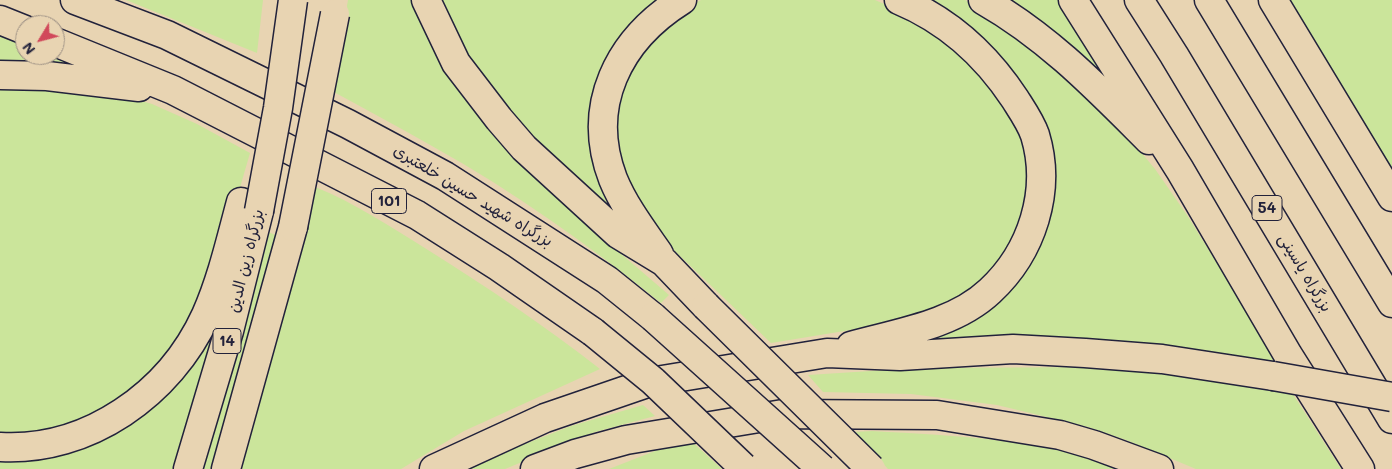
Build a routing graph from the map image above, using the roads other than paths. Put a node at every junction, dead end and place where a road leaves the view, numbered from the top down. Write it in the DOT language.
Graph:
graph roads {
  1 [pos="75,0"];
  2 [pos="293,0"];
  3 [pos="426,0"];
  4 [pos="682,0"];
  5 [pos="899,0"];
  6 [pos="982,0"];
  7 [pos="1073,0"];
  8 [pos="1139,0"];
  9 [pos="1209,0"];
  10 [pos="1273,0"];
  11 [pos="336,7"];
  12 [pos="0,20"];
  13 [pos="15,26"];
  14 [pos="65,46"];
  15 [pos="0,75"];
  16 [pos="173,90"];
  17 [pos="1180,170"];
  18 [pos="1392,197"];
  19 [pos="250,206"];
  20 [pos="664,262"];
  21 [pos="1392,303"];
  22 [pos="828,353"];
  23 [pos="1392,397"];
  24 [pos="1392,418"];
  25 [pos="669,432"];
  26 [pos="0,447"];
  27 [pos="743,468"];
  28 [pos="188,469"];
  29 [pos="226,469"];
  30 [pos="434,469"];
  31 [pos="536,469"];
  32 [pos="594,469"];
  33 [pos="822,469"];
  34 [pos="871,469"];
  35 [pos="1159,469"];
  36 [pos="1360,469"];
  1 -- 33 [label="highway, بزرگراه شهید حسین خلعتبری, bridge"];
  2 -- 19 [label="highway, bridge"];
  3 -- 20 [label="highway"];
  4 -- 20 [label="highway"];
  5 -- 22 [label="highway"];
  6 -- 17 [label="highway"];
  7 -- 17 [label="highway"];
  8 -- 24 [label="highway, بزرگراه یاسینی / 54"];
  9 -- 21 [label="highway"];
  10 -- 18 [label="highway"];
  11 -- 29 [label="highway, 14, bridge"];
  12 -- 13 [label="highway"];
  14 -- 16 [label="highway, 101"];
  15 -- 16 [label="highway"];
  16 -- 27 [label="highway, 101, bridge"];
  17 -- 36 [label="highway"];
  19 -- 26 [label="highway"];
  19 -- 28 [label="highway, بزرگراه زین الدین / 14"];
  20 -- 34 [label="highway, bridge"];
  22 -- 23 [label="highway, bridge"];
  22 -- 30 [label="highway"];
  25 -- 31 [label="highway"];
  25 -- 32 [label="highway"];
  25 -- 35 [label="highway"];
}
